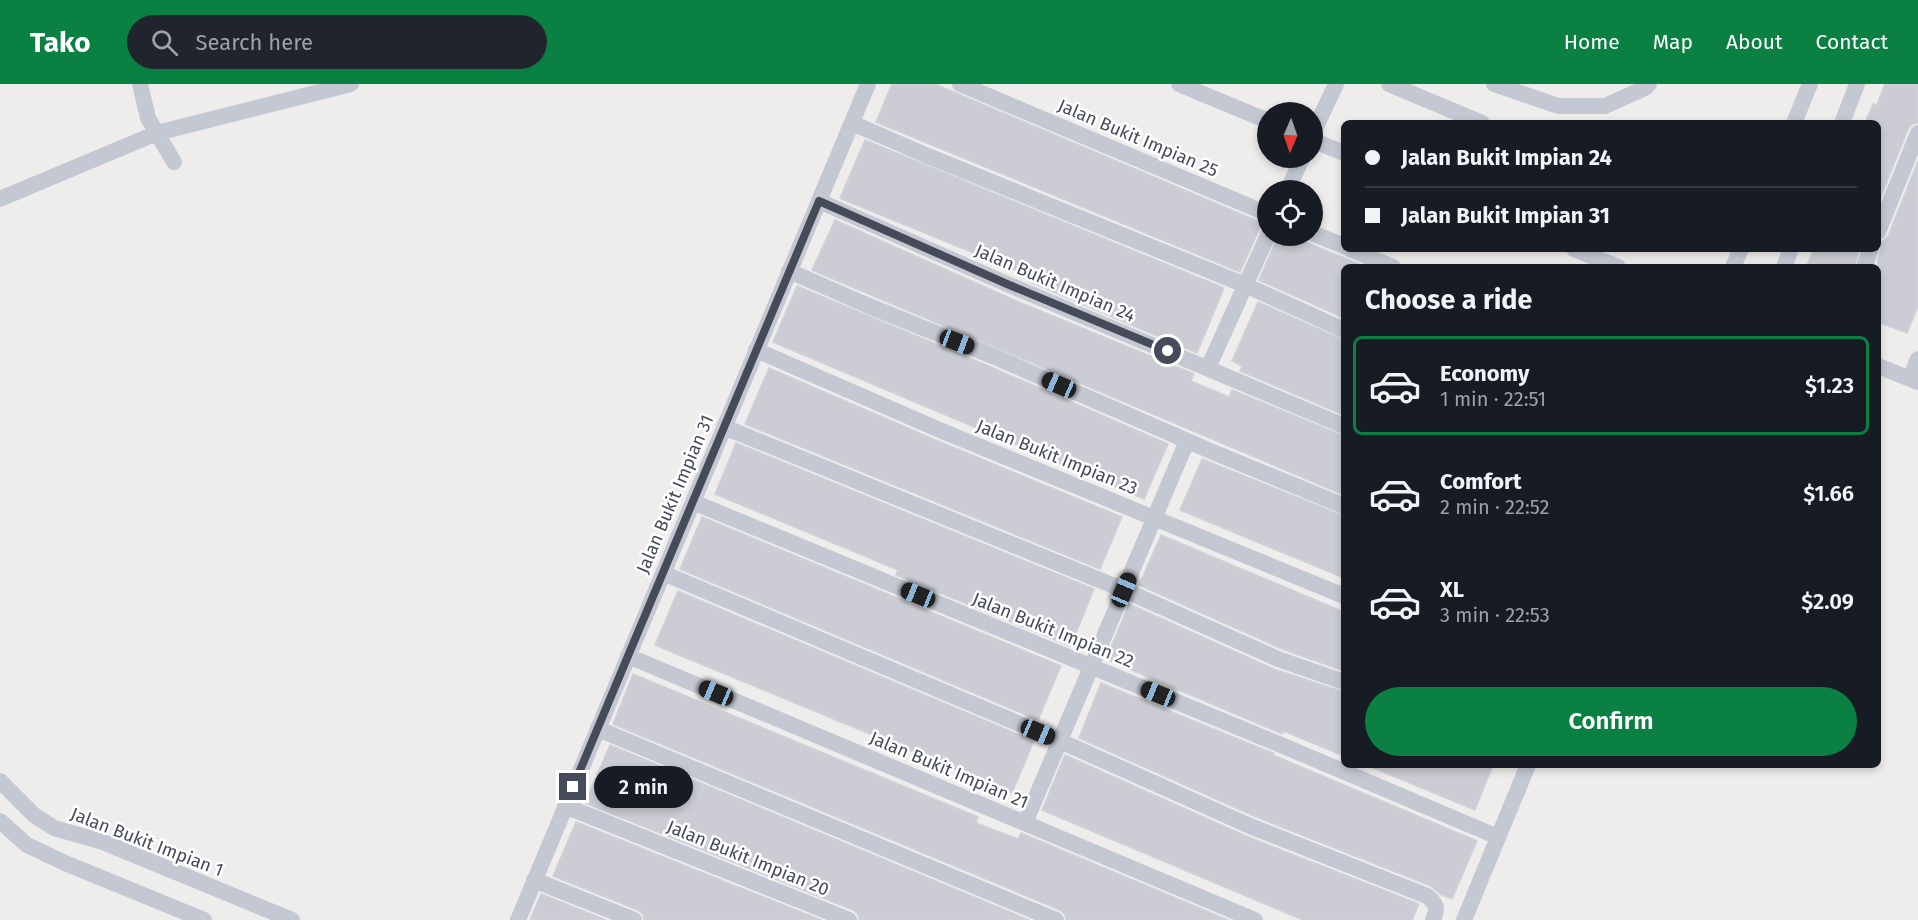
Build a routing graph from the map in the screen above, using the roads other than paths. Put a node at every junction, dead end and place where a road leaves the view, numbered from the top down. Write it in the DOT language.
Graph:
graph roads {
  1 [pos="140,84"];
  2 [pos="351,84"];
  3 [pos="868,84"];
  4 [pos="960,84"];
  5 [pos="1179,84"];
  6 [pos="1336,84"];
  7 [pos="1389,84"];
  8 [pos="1494,84"];
  9 [pos="1649,84"];
  10 [pos="1810,84"];
  11 [pos="1857,84"];
  12 [pos="310,89"];
  13 [pos="1323,112"];
  14 [pos="1257,116"];
  15 [pos="1475,120"];
  16 [pos="1795,120"];
  17 [pos="1843,120"];
  18 [pos="852,123"];
  19 [pos="157,133"];
  20 [pos="1918,133"];
  21 [pos="1323,144"];
  22 [pos="1341,152"];
  23 [pos="174,162"];
  24 [pos="0,200"];
  25 [pos="819,201"];
  26 [pos="1257,209"];
  27 [pos="1881,225"];
  28 [pos="1323,237"];
  29 [pos="1341,245"];
  30 [pos="1263,246"];
  31 [pos="1357,252"];
  32 [pos="1581,252"];
  33 [pos="1386,264"];
  34 [pos="1611,264"];
  35 [pos="789,271"];
  36 [pos="1245,285"];
  37 [pos="1341,329"];
  38 [pos="756,350"];
  39 [pos="1918,359"];
  40 [pos="1881,367"];
  41 [pos="1208,368"];
  42 [pos="1914,380"];
  43 [pos="1341,425"];
  44 [pos="724,427"];
  45 [pos="1187,441"];
  46 [pos="693,502"];
  47 [pos="1341,505"];
  48 [pos="1154,518"];
  49 [pos="663,573"];
  50 [pos="1124,590"];
  51 [pos="1341,595"];
  52 [pos="628,656"];
  53 [pos="1092,666"];
  54 [pos="1341,681"];
  55 [pos="598,729"];
  56 [pos="1060,741"];
  57 [pos="1527,768"];
  58 [pos="0,781"];
  59 [pos="565,806"];
  60 [pos="0,821"];
  61 [pos="1025,823"];
  62 [pos="1498,837"];
  63 [pos="534,880"];
  64 [pos="204,920"];
  65 [pos="292,920"];
  66 [pos="518,920"];
  67 [pos="634,920"];
  68 [pos="849,920"];
  69 [pos="1056,920"];
  70 [pos="1255,920"];
  71 [pos="1433,920"];
  72 [pos="1464,920"];
  1 -- 19 [label="street"];
  2 -- 12 [label="street"];
  3 -- 18 [label="street, Jalan Bukit Impian 31"];
  4 -- 26 [label="street, Jalan Bukit Impian 25"];
  5 -- 14 [label="street"];
  6 -- 13 [label="street"];
  7 -- 15 [label="street"];
  8 -- 9 [label="street"];
  10 -- 16 [label="street"];
  11 -- 17 [label="street"];
  12 -- 19 [label="street"];
  18 -- 25 [label="street, Jalan Bukit Impian 31"];
  18 -- 36 [label="street"];
  19 -- 23 [label="street"];
  19 -- 24 [label="street"];
  20 -- 27 [label="street"];
  21 -- 22 [label="street"];
  25 -- 35 [label="street, Jalan Bukit Impian 31"];
  25 -- 41 [label="street, Jalan Bukit Impian 24"];
  28 -- 29 [label="street"];
  30 -- 36 [label="street"];
  31 -- 33 [label="street"];
  32 -- 34 [label="street"];
  35 -- 38 [label="street, Jalan Bukit Impian 31"];
  35 -- 45 [label="street"];
  36 -- 37 [label="street"];
  36 -- 41 [label="street"];
  38 -- 44 [label="street, Jalan Bukit Impian 31"];
  38 -- 48 [label="street, Jalan Bukit Impian 23"];
  39 -- 42 [label="street"];
  40 -- 42 [label="street"];
  41 -- 43 [label="street, Jalan Bukit Impian 24"];
  44 -- 46 [label="street, Jalan Bukit Impian 31"];
  44 -- 50 [label="street"];
  45 -- 47 [label="street"];
  45 -- 48 [label="street"];
  46 -- 49 [label="street, Jalan Bukit Impian 31"];
  46 -- 53 [label="street, Jalan Bukit Impian 22"];
  48 -- 50 [label="street"];
  48 -- 51 [label="street, Jalan Bukit Impian 23"];
  49 -- 52 [label="street, Jalan Bukit Impian 31"];
  49 -- 56 [label="street"];
  50 -- 53 [label="street"];
  50 -- 54 [label="street"];
  52 -- 55 [label="street, Jalan Bukit Impian 31"];
  52 -- 61 [label="street, Jalan Bukit Impian 21"];
  53 -- 56 [label="street"];
  53 -- 62 [label="street, Jalan Bukit Impian 22"];
  55 -- 59 [label="street, Jalan Bukit Impian 31"];
  55 -- 69 [label="street"];
  56 -- 61 [label="street"];
  56 -- 71 [label="street"];
  57 -- 62 [label="street"];
  58 -- 65 [label="street, Jalan Bukit Impian 1"];
  59 -- 63 [label="street, Jalan Bukit Impian 31"];
  59 -- 68 [label="street, Jalan Bukit Impian 20"];
  60 -- 64 [label="street"];
  61 -- 70 [label="street, Jalan Bukit Impian 21"];
  62 -- 72 [label="street"];
  63 -- 66 [label="street, Jalan Bukit Impian 31"];
  63 -- 67 [label="street"];
}
